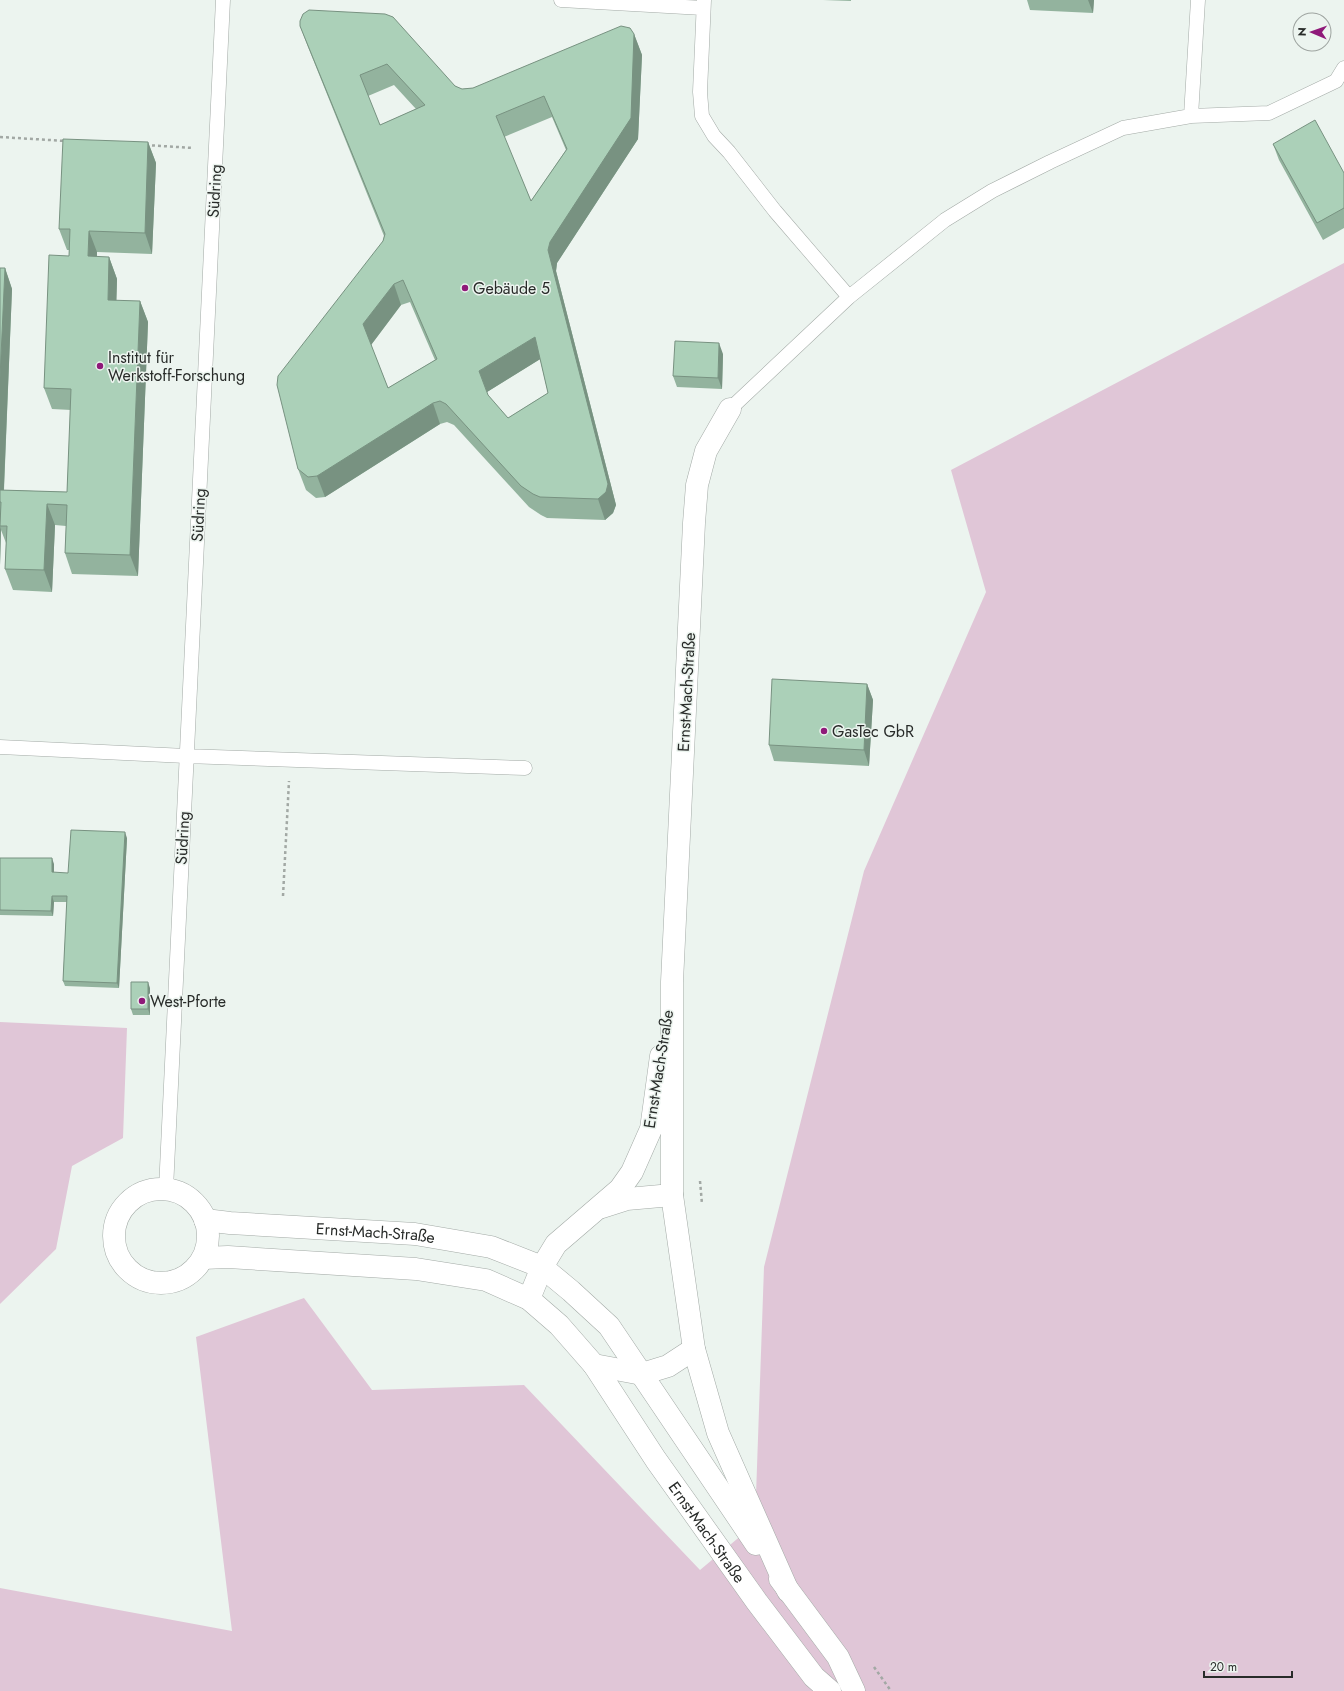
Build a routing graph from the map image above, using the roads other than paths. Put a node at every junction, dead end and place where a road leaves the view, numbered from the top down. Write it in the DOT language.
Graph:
graph roads {
  1 [pos="223,0"];
  2 [pos="561,0"];
  3 [pos="1198,0"];
  4 [pos="603,1"];
  5 [pos="703,4"];
  6 [pos="1344,68"];
  7 [pos="1191,116"];
  8 [pos="849,297"];
  9 [pos="730,409"];
  10 [pos="0,747"];
  11 [pos="186,756"];
  12 [pos="525,768"];
  13 [pos="672,982"];
  14 [pos="166,1189"];
  15 [pos="672,1195"];
  16 [pos="595,1209"];
  17 [pos="205,1220"];
  18 [pos="203,1258"];
  19 [pos="542,1267"];
  20 [pos="528,1299"];
  21 [pos="694,1349"];
  22 [pos="594,1365"];
  23 [pos="642,1374"];
  24 [pos="788,1591"];
  25 [pos="830,1691"];
  26 [pos="854,1691"];
  1 -- 11 [label="lane, Südring"];
  2 -- 4 [label="lane"];
  3 -- 7 [label="lane"];
  4 -- 5 [label="lane"];
  5 -- 8 [label="lane"];
  6 -- 7 [label="lane"];
  7 -- 8 [label="lane"];
  8 -- 9 [label="lane"];
  9 -- 13 [label="street, Ernst-Mach-Straße"];
  10 -- 11 [label="lane"];
  11 -- 12 [label="lane"];
  11 -- 14 [label="lane, Südring"];
  13 -- 15 [label="street, Ernst-Mach-Straße"];
  13 -- 16 [label="street, Ernst-Mach-Straße"];
  14 -- 17 [label="street"];
  14 -- 18 [label="street"];
  15 -- 16 [label="street, Ernst-Mach-Straße"];
  15 -- 21 [label="street, Ernst-Mach-Straße"];
  16 -- 19 [label="street, Ernst-Mach-Straße"];
  17 -- 18 [label="street"];
  17 -- 19 [label="street, Ernst-Mach-Straße"];
  18 -- 20 [label="street, Ernst-Mach-Straße"];
  19 -- 20 [label="street, Ernst-Mach-Straße"];
  19 -- 23 [label="street, Ernst-Mach-Straße"];
  20 -- 22 [label="street, Ernst-Mach-Straße"];
  21 -- 23 [label="street"];
  21 -- 24 [label="street, Ernst-Mach-Straße"];
  22 -- 23 [label="street"];
  22 -- 25 [label="street, Ernst-Mach-Straße"];
  23 -- 24 [label="street, Ernst-Mach-Straße"];
  24 -- 26 [label="street, Ernst-Mach-Straße"];
}
